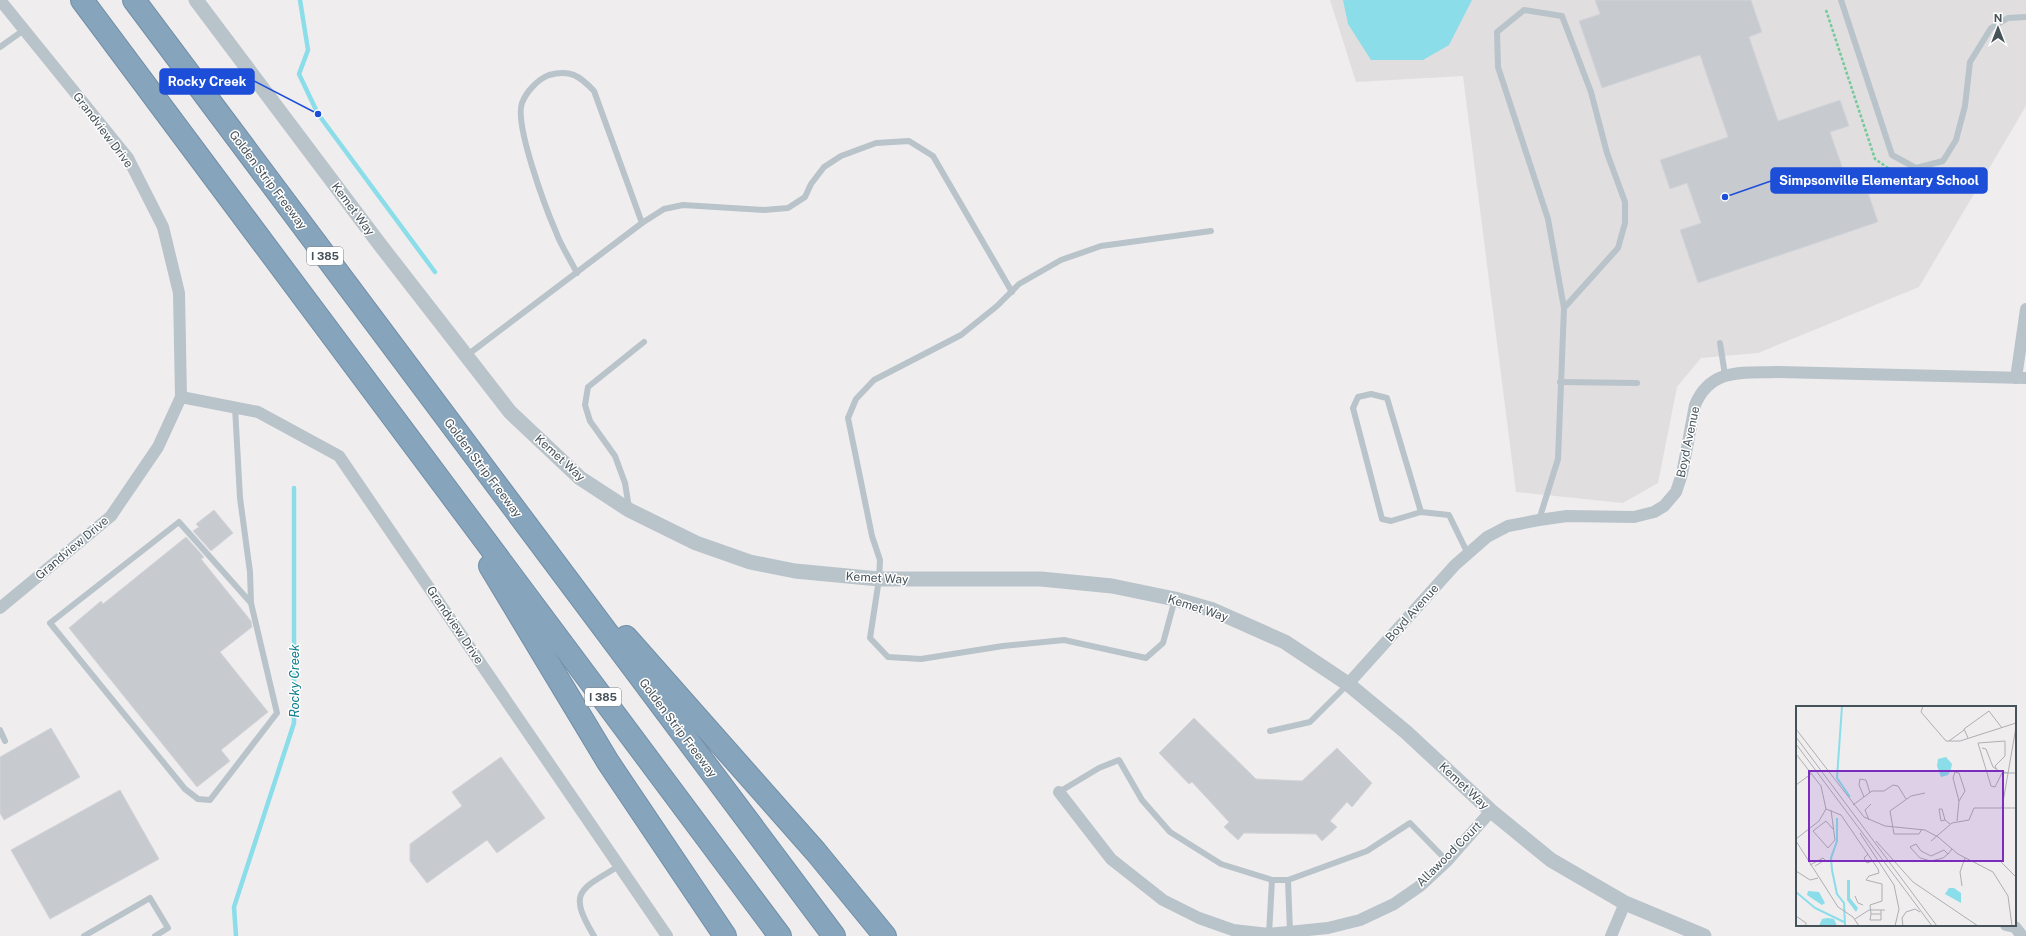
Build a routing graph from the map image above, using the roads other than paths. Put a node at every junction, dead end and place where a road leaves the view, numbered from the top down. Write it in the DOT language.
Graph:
graph roads {
  1 [pos="0,0"];
  2 [pos="82,0"];
  3 [pos="134,0"];
  4 [pos="196,0"];
  5 [pos="1841,0"];
  6 [pos="2026,17"];
  7 [pos="24,30"];
  8 [pos="0,47"];
  9 [pos="642,223"];
  10 [pos="1211,231"];
  11 [pos="577,273"];
  12 [pos="1012,292"];
  13 [pos="1564,308"];
  14 [pos="2026,309"];
  15 [pos="644,342"];
  16 [pos="1720,343"];
  17 [pos="466,356"];
  18 [pos="1725,375"];
  19 [pos="2021,378"];
  20 [pos="1560,382"];
  21 [pos="1637,383"];
  22 [pos="181,397"];
  23 [pos="235,407"];
  24 [pos="425,457"];
  25 [pos="629,510"];
  26 [pos="516,512"];
  27 [pos="1421,512"];
  28 [pos="1539,520"];
  29 [pos="1468,554"];
  30 [pos="879,579"];
  31 [pos="1175,599"];
  32 [pos="251,603"];
  33 [pos="0,608"];
  34 [pos="1348,684"];
  35 [pos="0,730"];
  36 [pos="1270,731"];
  37 [pos="5,741"];
  38 [pos="1059,792"];
  39 [pos="1491,811"];
  40 [pos="1447,861"];
  41 [pos="619,866"];
  42 [pos="1272,880"];
  43 [pos="1288,880"];
  44 [pos="1625,903"];
  45 [pos="2010,926"];
  46 [pos="1290,933"];
  47 [pos="663,934"];
  48 [pos="1269,934"];
  49 [pos="84,936"];
  50 [pos="155,936"];
  51 [pos="594,936"];
  52 [pos="725,936"];
  53 [pos="780,936"];
  54 [pos="834,936"];
  55 [pos="884,936"];
  56 [pos="1611,936"];
  57 [pos="1704,936"];
  58 [pos="2022,936"];
  1 -- 7 [label="street, Grandview Drive"];
  2 -- 24 [label="highway, I 385"];
  3 -- 26 [label="highway, Golden Strip Freeway / I 385"];
  4 -- 17 [label="street, Kemet Way"];
  5 -- 6 [label="lane"];
  7 -- 8 [label="lane"];
  7 -- 22 [label="street, Grandview Drive"];
  9 -- 11 [label="lane"];
  9 -- 11 [label="lane"];
  9 -- 12 [label="lane"];
  10 -- 12 [label="lane"];
  11 -- 17 [label="lane"];
  12 -- 30 [label="lane"];
  13 -- 13 [label="lane"];
  13 -- 20 [label="lane"];
  14 -- 19 [label="street"];
  15 -- 25 [label="lane"];
  16 -- 18 [label="lane"];
  17 -- 25 [label="street, Kemet Way"];
  18 -- 19 [label="street, Boyd Avenue"];
  18 -- 28 [label="street, Boyd Avenue"];
  20 -- 21 [label="lane"];
  20 -- 28 [label="lane"];
  22 -- 23 [label="street, Grandview Drive"];
  22 -- 33 [label="street, Grandview Drive"];
  23 -- 32 [label="lane"];
  23 -- 41 [label="street, Grandview Drive"];
  24 -- 52 [label="highway"];
  24 -- 53 [label="highway, I 385"];
  25 -- 30 [label="street, Kemet Way"];
  26 -- 54 [label="highway, Golden Strip Freeway / I 385"];
  26 -- 55 [label="highway"];
  27 -- 27 [label="lane"];
  27 -- 29 [label="lane"];
  28 -- 29 [label="street, Boyd Avenue"];
  29 -- 34 [label="street, Boyd Avenue"];
  30 -- 31 [label="street, Kemet Way"];
  30 -- 31 [label="lane"];
  31 -- 34 [label="street, Kemet Way"];
  32 -- 32 [label="lane"];
  34 -- 36 [label="lane"];
  34 -- 39 [label="street, Kemet Way"];
  35 -- 37 [label="lane"];
  38 -- 42 [label="lane"];
  38 -- 48 [label="street, Allawood Court"];
  39 -- 40 [label="street, Allawood Court"];
  39 -- 44 [label="street, Kemet Way"];
  40 -- 43 [label="lane"];
  40 -- 46 [label="street, Allawood Court"];
  41 -- 47 [label="street, Grandview Drive"];
  41 -- 51 [label="lane"];
  42 -- 43 [label="lane"];
  42 -- 48 [label="lane"];
  43 -- 46 [label="lane"];
  44 -- 56 [label="street"];
  44 -- 57 [label="street, Kemet Way"];
  45 -- 58 [label="street"];
  46 -- 48 [label="street, Allawood Court"];
  49 -- 50 [label="lane"];
}
